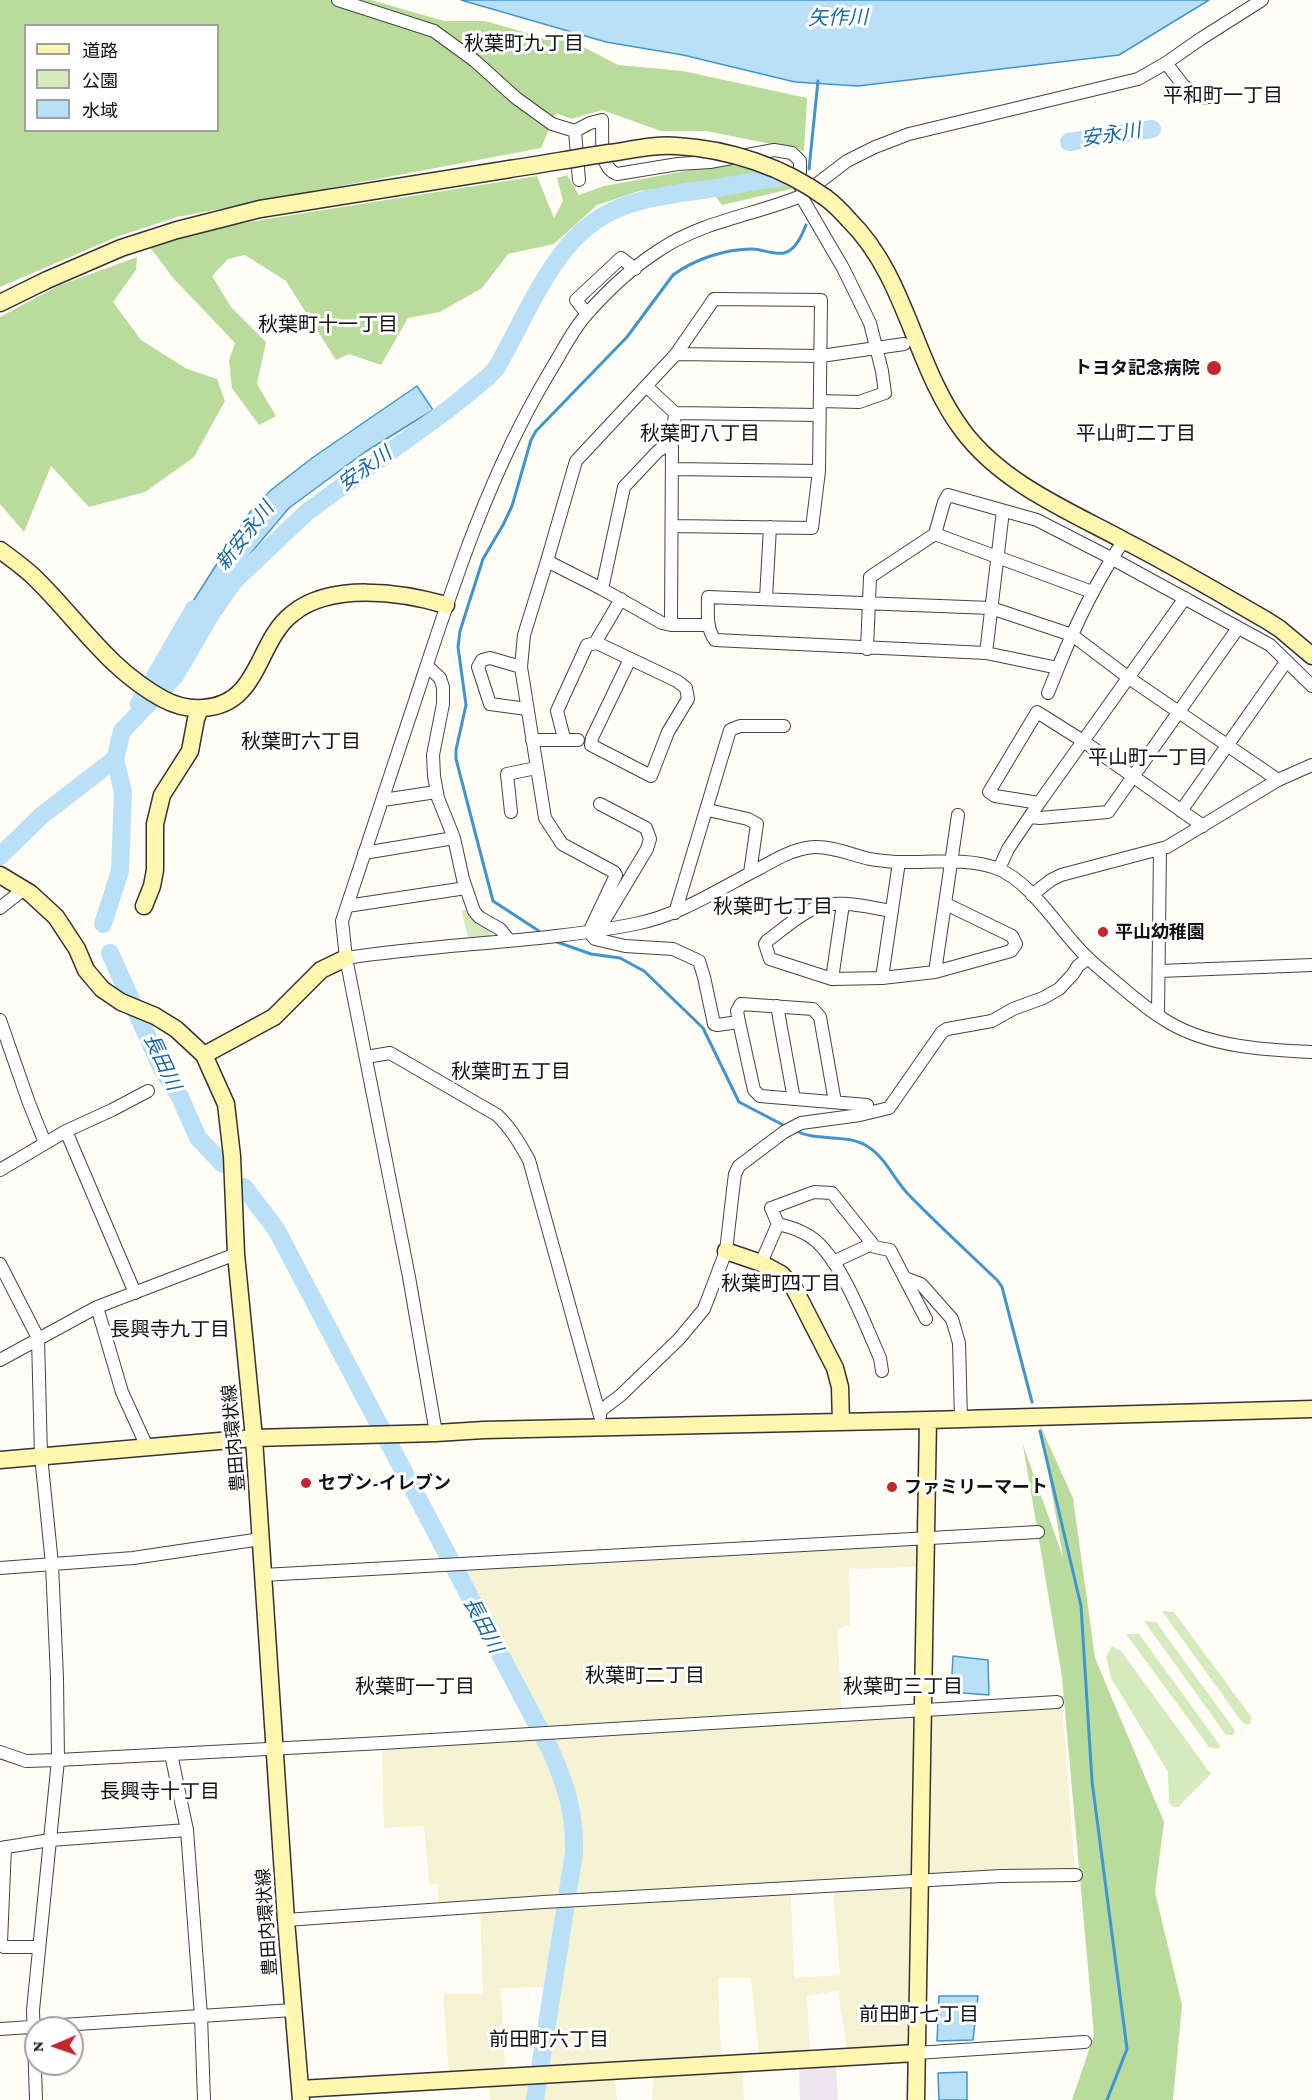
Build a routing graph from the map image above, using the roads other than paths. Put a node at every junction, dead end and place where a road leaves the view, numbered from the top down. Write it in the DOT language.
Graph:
graph roads {
  1 [pos="338,0"];
  2 [pos="1262,0"];
  3 [pos="1166,63"];
  4 [pos="1209,97"];
  5 [pos="575,131"];
  6 [pos="579,180"];
  7 [pos="801,196"];
  8 [pos="635,269"];
  9 [pos="0,303"];
  10 [pos="587,314"];
  11 [pos="904,344"];
  12 [pos="877,348"];
  13 [pos="676,354"];
  14 [pos="821,356"];
  15 [pos="646,386"];
  16 [pos="820,401"];
  17 [pos="675,413"];
  18 [pos="819,415"];
  19 [pos="672,442"];
  20 [pos="672,468"];
  21 [pos="819,471"];
  22 [pos="1003,511"];
  23 [pos="672,526"];
  24 [pos="770,527"];
  25 [pos="935,534"];
  26 [pos="1124,540"];
  27 [pos="0,550"];
  28 [pos="997,558"];
  29 [pos="1111,558"];
  30 [pos="547,561"];
  31 [pos="602,588"];
  32 [pos="1092,592"];
  33 [pos="766,598"];
  34 [pos="1185,598"];
  35 [pos="621,599"];
  36 [pos="867,602"];
  37 [pos="446,604"];
  38 [pos="991,608"];
  39 [pos="671,625"];
  40 [pos="709,625"];
  41 [pos="1238,628"];
  42 [pos="1072,635"];
  43 [pos="595,643"];
  44 [pos="867,649"];
  45 [pos="986,653"];
  46 [pos="1312,656"];
  47 [pos="630,659"];
  48 [pos="1286,662"];
  49 [pos="427,666"];
  50 [pos="521,667"];
  51 [pos="1058,668"];
  52 [pos="1129,678"];
  53 [pos="1312,686"];
  54 [pos="1048,693"];
  55 [pos="200,709"];
  56 [pos="527,709"];
  57 [pos="1179,711"];
  58 [pos="784,726"];
  59 [pos="564,738"];
  60 [pos="532,740"];
  61 [pos="579,740"];
  62 [pos="1083,741"];
  63 [pos="1228,745"];
  64 [pos="1312,765"];
  65 [pos="536,768"];
  66 [pos="1132,775"];
  67 [pos="1278,780"];
  68 [pos="436,792"];
  69 [pos="383,800"];
  70 [pos="600,804"];
  71 [pos="1039,804"];
  72 [pos="708,810"];
  73 [pos="1181,811"];
  74 [pos="511,812"];
  75 [pos="958,815"];
  76 [pos="1030,817"];
  77 [pos="1203,826"];
  78 [pos="454,838"];
  79 [pos="1160,850"];
  80 [pos="364,853"];
  81 [pos="953,861"];
  82 [pos="899,862"];
  83 [pos="999,869"];
  84 [pos="750,873"];
  85 [pos="12,882"];
  86 [pos="466,888"];
  87 [pos="1032,895"];
  88 [pos="843,904"];
  89 [pos="946,904"];
  90 [pos="144,906"];
  91 [pos="347,906"];
  92 [pos="0,908"];
  93 [pos="892,911"];
  94 [pos="675,913"];
  95 [pos="594,931"];
  96 [pos="509,940"];
  97 [pos="346,958"];
  98 [pos="1087,959"];
  99 [pos="1312,965"];
  100 [pos="1160,971"];
  101 [pos="935,972"];
  102 [pos="882,978"];
  103 [pos="832,979"];
  104 [pos="777,1006"];
  105 [pos="1158,1015"];
  106 [pos="0,1020"];
  107 [pos="739,1022"];
  108 [pos="1312,1052"];
  109 [pos="204,1055"];
  110 [pos="366,1057"];
  111 [pos="148,1091"];
  112 [pos="794,1099"];
  113 [pos="835,1102"];
  114 [pos="867,1105"];
  115 [pos="66,1131"];
  116 [pos="45,1143"];
  117 [pos="0,1170"];
  118 [pos="778,1224"];
  119 [pos="872,1244"];
  120 [pos="726,1251"];
  121 [pos="236,1254"];
  122 [pos="833,1262"];
  123 [pos="761,1263"];
  124 [pos="0,1264"];
  125 [pos="905,1278"];
  126 [pos="135,1293"];
  127 [pos="97,1307"];
  128 [pos="926,1319"];
  129 [pos="38,1338"];
  130 [pos="2,1355"];
  131 [pos="882,1371"];
  132 [pos="1312,1409"];
  133 [pos="961,1419"];
  134 [pos="601,1420"];
  135 [pos="928,1420"];
  136 [pos="841,1422"];
  137 [pos="436,1433"];
  138 [pos="254,1438"];
  139 [pos="147,1447"];
  140 [pos="41,1456"];
  141 [pos="0,1460"];
  142 [pos="1038,1532"];
  143 [pos="926,1538"];
  144 [pos="261,1539"];
  145 [pos="52,1563"];
  146 [pos="0,1568"];
  147 [pos="263,1575"];
  148 [pos="1057,1702"];
  149 [pos="922,1708"];
  150 [pos="275,1748"];
  151 [pos="0,1752"];
  152 [pos="171,1754"];
  153 [pos="58,1760"];
  154 [pos="187,1830"];
  155 [pos="50,1840"];
  156 [pos="2,1848"];
  157 [pos="1076,1875"];
  158 [pos="919,1881"];
  159 [pos="286,1920"];
  160 [pos="39,1947"];
  161 [pos="293,2010"];
  162 [pos="34,2016"];
  163 [pos="201,2016"];
  164 [pos="84,2023"];
  165 [pos="24,2027"];
  166 [pos="0,2028"];
  167 [pos="1085,2042"];
  168 [pos="916,2053"];
  169 [pos="35,2076"];
  170 [pos="300,2095"];
  171 [pos="36,2100"];
  172 [pos="204,2100"];
  173 [pos="916,2100"];
  1 -- 5 [label="street"];
  2 -- 3 [label="street"];
  3 -- 4 [label="street"];
  3 -- 7 [label="street"];
  5 -- 6 [label="street"];
  5 -- 7 [label="street"];
  7 -- 8 [label="street"];
  7 -- 12 [label="street"];
  8 -- 10 [label="street"];
  8 -- 10 [label="street"];
  9 -- 26 [label="street, bridge"];
  10 -- 37 [label="street"];
  11 -- 12 [label="street"];
  12 -- 14 [label="street"];
  12 -- 16 [label="street"];
  13 -- 14 [label="street"];
  13 -- 14 [label="street"];
  13 -- 15 [label="street"];
  14 -- 16 [label="street"];
  15 -- 17 [label="street"];
  15 -- 30 [label="street"];
  16 -- 18 [label="street"];
  17 -- 18 [label="street"];
  17 -- 19 [label="street"];
  18 -- 21 [label="street"];
  19 -- 20 [label="street"];
  19 -- 31 [label="street"];
  20 -- 21 [label="street"];
  20 -- 23 [label="street"];
  21 -- 24 [label="street"];
  22 -- 25 [label="street"];
  22 -- 28 [label="street"];
  22 -- 29 [label="street"];
  23 -- 24 [label="street"];
  23 -- 39 [label="street"];
  24 -- 33 [label="street"];
  25 -- 28 [label="street"];
  25 -- 36 [label="street"];
  26 -- 29 [label="street"];
  26 -- 46 [label="street"];
  27 -- 55 [label="street"];
  28 -- 32 [label="street"];
  28 -- 38 [label="street"];
  29 -- 32 [label="street"];
  29 -- 34 [label="street"];
  30 -- 31 [label="street"];
  30 -- 50 [label="street"];
  31 -- 35 [label="street"];
  32 -- 42 [label="street"];
  33 -- 36 [label="street"];
  33 -- 40 [label="street"];
  34 -- 41 [label="street"];
  34 -- 52 [label="street"];
  35 -- 39 [label="street"];
  35 -- 43 [label="street"];
  36 -- 38 [label="street"];
  36 -- 44 [label="street"];
  37 -- 49 [label="street"];
  37 -- 55 [label="street"];
  38 -- 42 [label="street"];
  38 -- 45 [label="street"];
  39 -- 40 [label="street"];
  40 -- 44 [label="street"];
  41 -- 48 [label="street"];
  41 -- 57 [label="street"];
  42 -- 51 [label="street"];
  42 -- 52 [label="street"];
  43 -- 47 [label="street"];
  43 -- 59 [label="street"];
  44 -- 45 [label="street"];
  45 -- 51 [label="street"];
  47 -- 47 [label="street"];
  48 -- 53 [label="street"];
  48 -- 63 [label="street"];
  49 -- 68 [label="street"];
  49 -- 69 [label="street"];
  50 -- 56 [label="street"];
  50 -- 56 [label="street"];
  51 -- 54 [label="street"];
  52 -- 57 [label="street"];
  52 -- 62 [label="street"];
  55 -- 90 [label="street"];
  56 -- 60 [label="street"];
  57 -- 63 [label="street"];
  57 -- 66 [label="street"];
  58 -- 72 [label="street"];
  59 -- 60 [label="street"];
  59 -- 61 [label="street"];
  60 -- 65 [label="street"];
  62 -- 66 [label="street"];
  62 -- 71 [label="street"];
  62 -- 71 [label="street"];
  63 -- 67 [label="street"];
  63 -- 73 [label="street"];
  64 -- 67 [label="street"];
  65 -- 74 [label="street"];
  65 -- 95 [label="street"];
  66 -- 73 [label="street"];
  66 -- 76 [label="street"];
  67 -- 77 [label="street"];
  68 -- 69 [label="street"];
  68 -- 78 [label="street"];
  69 -- 80 [label="street"];
  70 -- 95 [label="street"];
  71 -- 76 [label="street"];
  72 -- 84 [label="street"];
  72 -- 94 [label="street"];
  73 -- 77 [label="street"];
  75 -- 81 [label="street"];
  76 -- 83 [label="street"];
  77 -- 79 [label="street"];
  78 -- 80 [label="street"];
  78 -- 86 [label="street"];
  79 -- 87 [label="street"];
  79 -- 100 [label="street"];
  80 -- 91 [label="street"];
  81 -- 82 [label="street"];
  81 -- 83 [label="street"];
  81 -- 89 [label="street"];
  82 -- 84 [label="street"];
  82 -- 93 [label="street"];
  83 -- 87 [label="street"];
  84 -- 94 [label="street"];
  85 -- 92 [label="street"];
  85 -- 109 [label="street, 豊田内環状線"];
  86 -- 91 [label="street"];
  86 -- 96 [label="street"];
  87 -- 98 [label="street"];
  88 -- 93 [label="street"];
  88 -- 103 [label="street"];
  88 -- 103 [label="street"];
  89 -- 101 [label="street"];
  89 -- 101 [label="street"];
  91 -- 97 [label="street"];
  93 -- 102 [label="street"];
  94 -- 95 [label="street"];
  95 -- 96 [label="street"];
  95 -- 107 [label="street"];
  96 -- 97 [label="street"];
  97 -- 109 [label="street"];
  97 -- 110 [label="street"];
  98 -- 105 [label="street"];
  98 -- 120 [label="street"];
  99 -- 100 [label="street"];
  100 -- 105 [label="street"];
  101 -- 102 [label="street"];
  102 -- 103 [label="street"];
  104 -- 107 [label="street"];
  104 -- 112 [label="street"];
  104 -- 113 [label="street"];
  105 -- 108 [label="street"];
  106 -- 116 [label="street"];
  107 -- 112 [label="street"];
  109 -- 121 [label="street, 豊田内環状線"];
  110 -- 134 [label="street"];
  110 -- 137 [label="street"];
  111 -- 115 [label="street"];
  112 -- 113 [label="street"];
  113 -- 114 [label="street"];
  115 -- 116 [label="street"];
  115 -- 126 [label="street"];
  116 -- 117 [label="street"];
  118 -- 119 [label="street"];
  118 -- 122 [label="street"];
  118 -- 123 [label="street"];
  119 -- 122 [label="street"];
  119 -- 125 [label="street"];
  120 -- 123 [label="street"];
  120 -- 134 [label="street"];
  121 -- 126 [label="street"];
  121 -- 138 [label="street, 豊田内環状線"];
  122 -- 131 [label="street"];
  123 -- 136 [label="street"];
  124 -- 129 [label="street"];
  125 -- 128 [label="street"];
  125 -- 133 [label="street"];
  126 -- 127 [label="street"];
  127 -- 129 [label="street"];
  127 -- 139 [label="street"];
  129 -- 130 [label="street"];
  129 -- 140 [label="street"];
  132 -- 133 [label="street"];
  133 -- 135 [label="street"];
  134 -- 136 [label="street"];
  134 -- 137 [label="street"];
  135 -- 136 [label="street"];
  135 -- 143 [label="street"];
  137 -- 138 [label="street"];
  138 -- 139 [label="street"];
  138 -- 144 [label="street, 豊田内環状線"];
  139 -- 140 [label="street"];
  140 -- 141 [label="street"];
  140 -- 145 [label="street"];
  142 -- 143 [label="street"];
  143 -- 147 [label="street"];
  143 -- 149 [label="street"];
  144 -- 145 [label="street"];
  144 -- 147 [label="street, 豊田内環状線"];
  145 -- 146 [label="street"];
  145 -- 153 [label="street"];
  147 -- 150 [label="street, 豊田内環状線"];
  148 -- 149 [label="street"];
  149 -- 150 [label="street"];
  149 -- 158 [label="street"];
  150 -- 152 [label="street"];
  150 -- 159 [label="street, 豊田内環状線"];
  151 -- 153 [label="street"];
  152 -- 153 [label="street"];
  152 -- 154 [label="street"];
  153 -- 155 [label="street"];
  154 -- 155 [label="street"];
  154 -- 163 [label="street"];
  155 -- 156 [label="street"];
  155 -- 160 [label="street"];
  156 -- 160 [label="street"];
  157 -- 158 [label="street"];
  158 -- 159 [label="street"];
  158 -- 168 [label="street"];
  159 -- 161 [label="street, 豊田内環状線"];
  160 -- 162 [label="street"];
  161 -- 163 [label="street"];
  161 -- 170 [label="street, 豊田内環状線"];
  163 -- 164 [label="street"];
  163 -- 172 [label="street"];
  165 -- 166 [label="street"];
  167 -- 168 [label="street"];
  168 -- 170 [label="street"];
  168 -- 173 [label="street"];
  169 -- 171 [label="street"];
}
